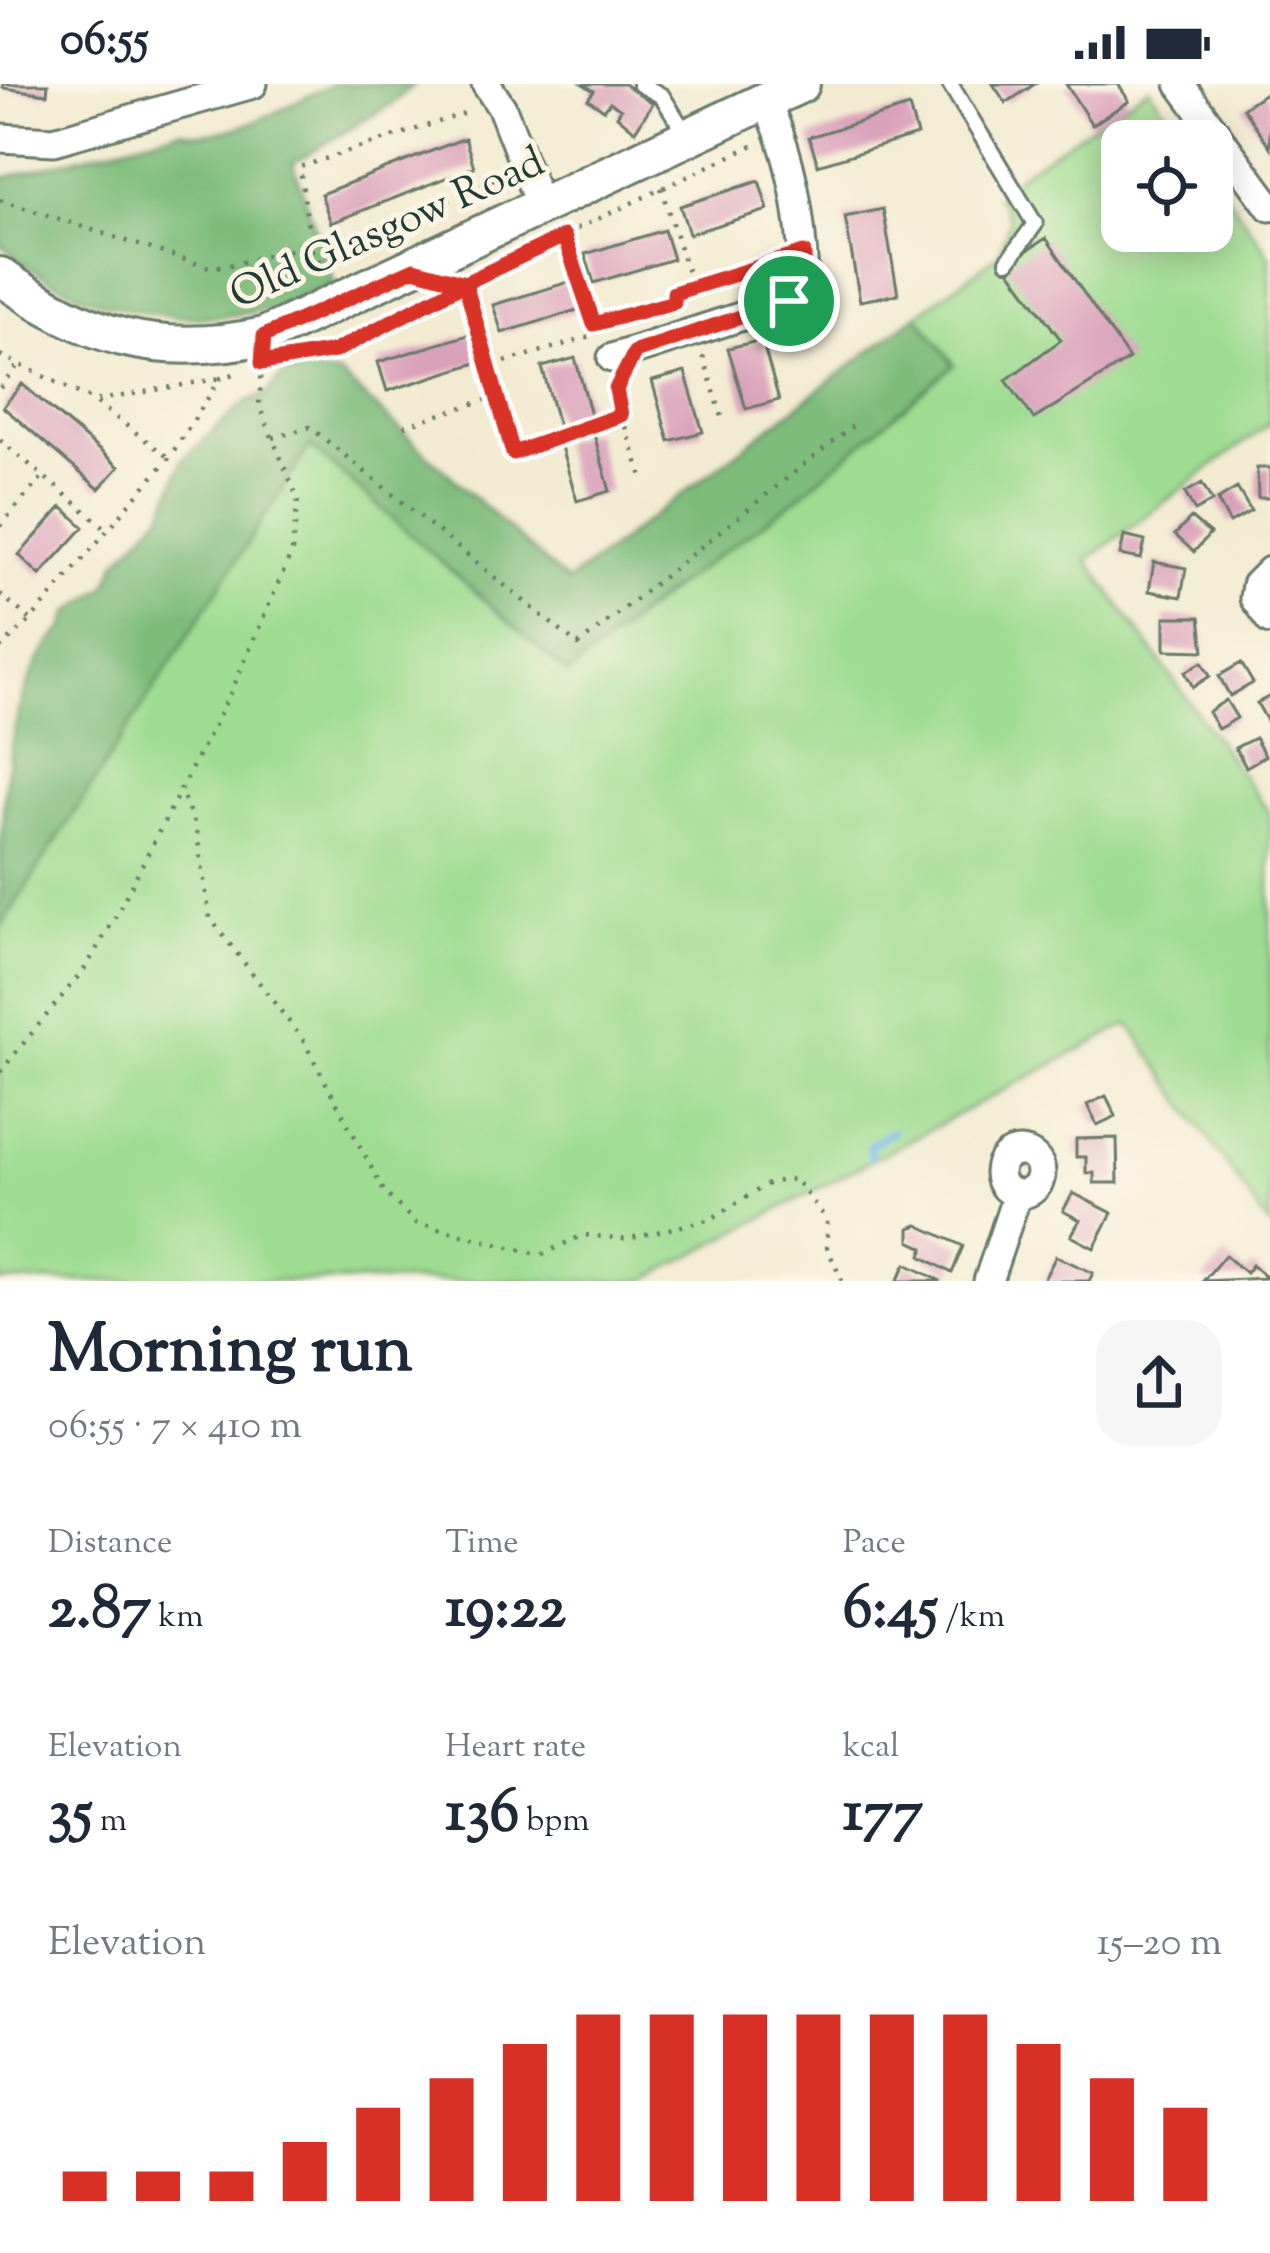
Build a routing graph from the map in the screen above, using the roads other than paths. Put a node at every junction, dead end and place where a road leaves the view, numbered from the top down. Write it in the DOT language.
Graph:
graph roads {
  1 [pos="486,84"];
  2 [pos="640,84"];
  3 [pos="801,84"];
  4 [pos="950,84"];
  5 [pos="1180,84"];
  6 [pos="246,85"];
  7 [pos="773,116"];
  8 [pos="0,138"];
  9 [pos="688,138"];
  10 [pos="1270,207"];
  11 [pos="552,222"];
  12 [pos="1008,261"];
  13 [pos="0,276"];
  14 [pos="624,355"];
  15 [pos="1270,572"];
  16 [pos="1270,620"];
  17 [pos="1017,1195"];
  18 [pos="988,1281"];
  1 -- 11 [label="street"];
  2 -- 9 [label="lane"];
  3 -- 7 [label="street, Old Glasgow Road"];
  4 -- 12 [label="lane"];
  5 -- 10 [label="street"];
  6 -- 8 [label="street"];
  7 -- 9 [label="street, Old Glasgow Road"];
  7 -- 14 [label="street"];
  9 -- 11 [label="street, Old Glasgow Road"];
  11 -- 13 [label="street, Old Glasgow Road"];
  15 -- 16 [label="street"];
  17 -- 18 [label="street"];
}
